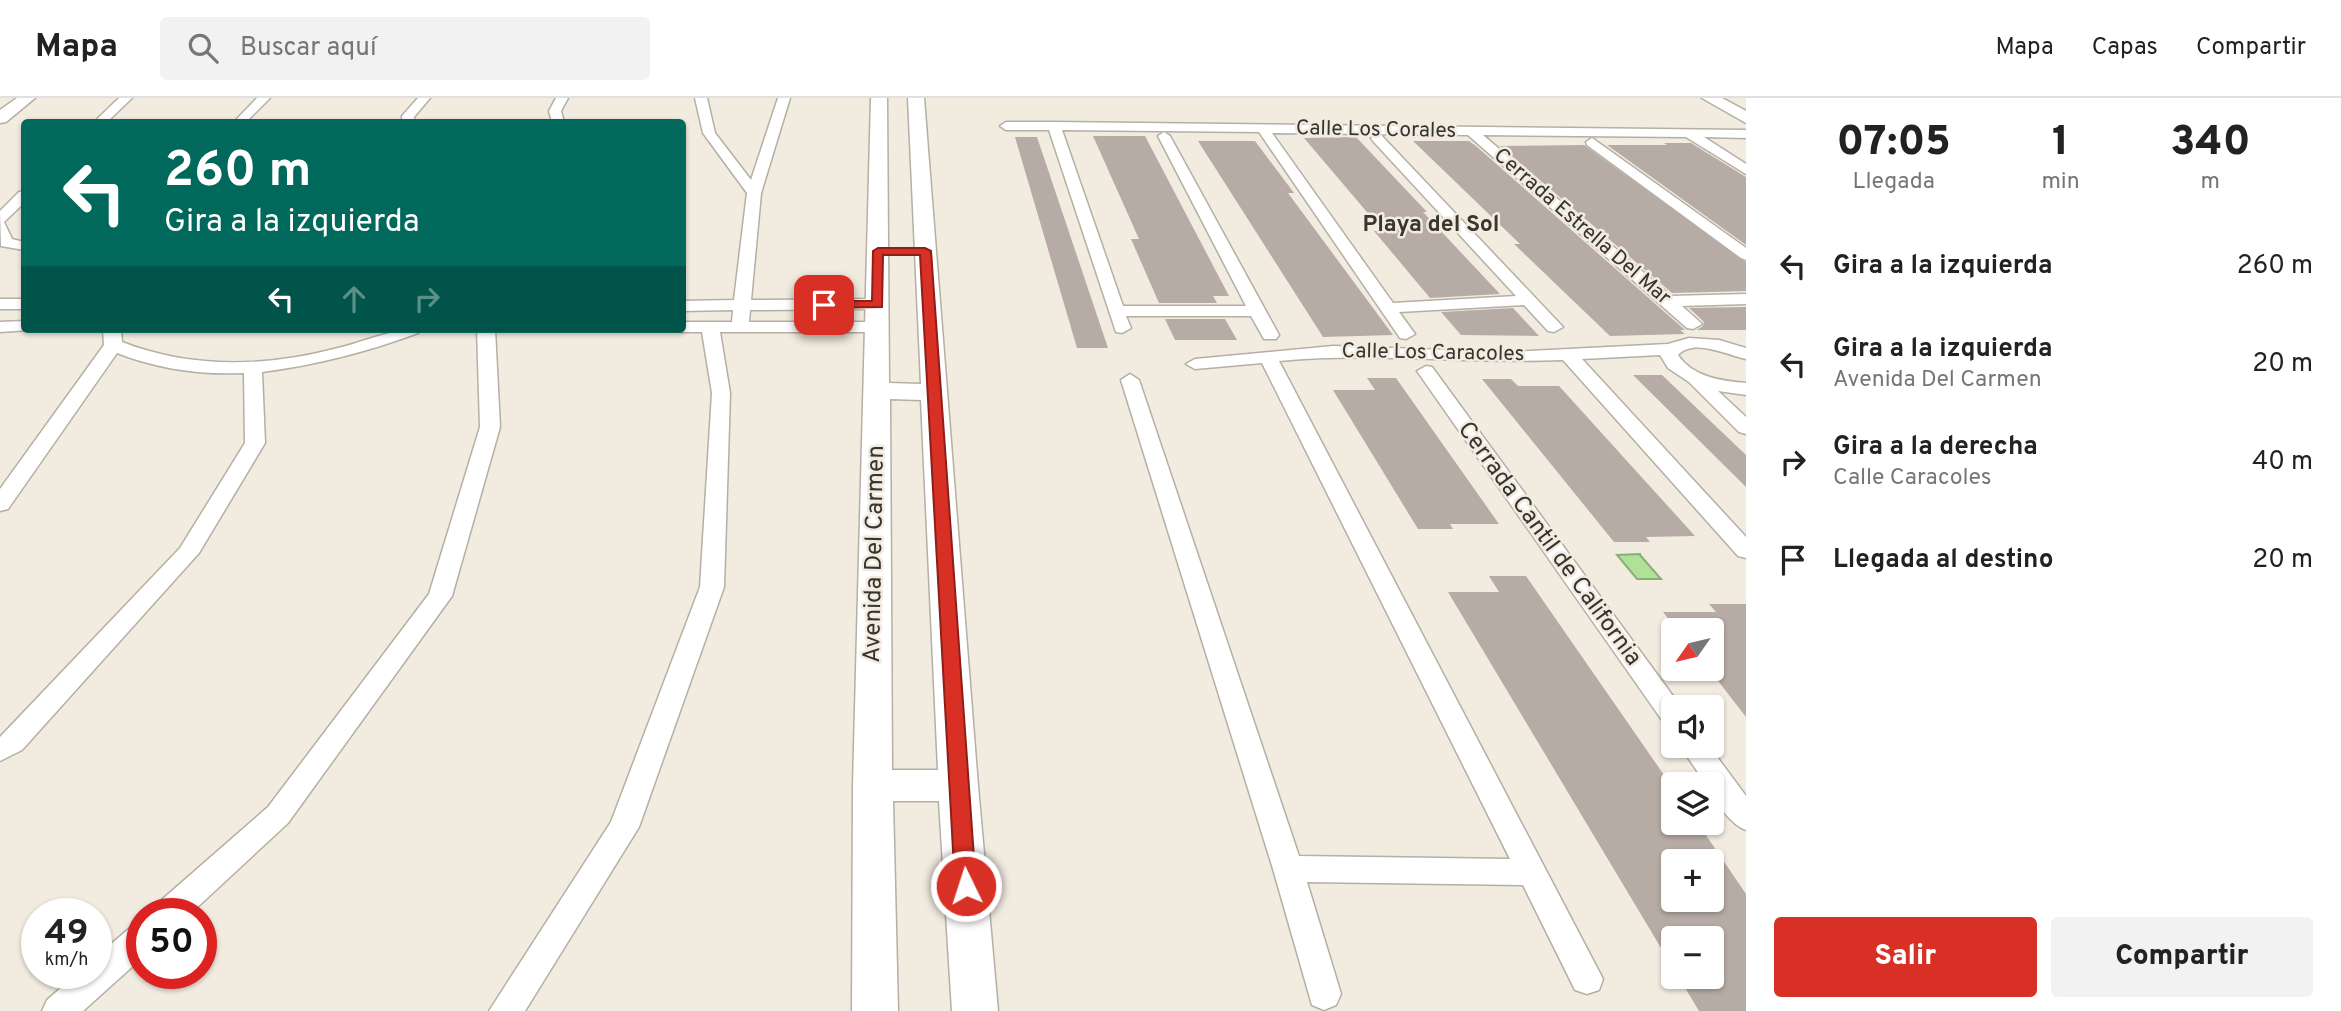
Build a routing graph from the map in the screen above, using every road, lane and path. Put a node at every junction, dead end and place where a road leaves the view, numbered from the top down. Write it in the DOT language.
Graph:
graph roads {
  1 [pos="27,98"];
  2 [pos="126,98"];
  3 [pos="264,98"];
  4 [pos="424,98"];
  5 [pos="562,98"];
  6 [pos="701,98"];
  7 [pos="784,98"];
  8 [pos="879,98"];
  9 [pos="916,98"];
  10 [pos="1710,98"];
  11 [pos="1738,98"];
  12 [pos="1746,102"];
  13 [pos="0,118"];
  14 [pos="1746,118"];
  15 [pos="103,119"];
  16 [pos="243,119"];
  17 [pos="408,119"];
  18 [pos="557,119"];
  19 [pos="1006,126"];
  20 [pos="1054,126"];
  21 [pos="1263,129"];
  22 [pos="1471,131"];
  23 [pos="1690,134"];
  24 [pos="1746,134"];
  25 [pos="1164,136"];
  26 [pos="1377,138"];
  27 [pos="1592,142"];
  28 [pos="1746,170"];
  29 [pos="754,193"];
  30 [pos="21,198"];
  31 [pos="0,219"];
  32 [pos="0,226"];
  33 [pos="21,246"];
  34 [pos="878,251"];
  35 [pos="925,251"];
  36 [pos="1746,254"];
  37 [pos="1746,299"];
  38 [pos="1525,300"];
  39 [pos="1667,301"];
  40 [pos="744,305"];
  41 [pos="686,306"];
  42 [pos="1388,307"];
  43 [pos="1257,311"];
  44 [pos="877,316"];
  45 [pos="1120,320"];
  46 [pos="1693,324"];
  47 [pos="21,326"];
  48 [pos="0,327"];
  49 [pos="686,327"];
  50 [pos="710,327"];
  51 [pos="740,327"];
  52 [pos="1554,327"];
  53 [pos="401,333"];
  54 [pos="486,333"];
  55 [pos="1406,334"];
  56 [pos="113,337"];
  57 [pos="1269,346"];
  58 [pos="1671,349"];
  59 [pos="1743,352"];
  60 [pos="1567,354"];
  61 [pos="1195,364"];
  62 [pos="253,368"];
  63 [pos="1426,371"];
  64 [pos="1693,377"];
  65 [pos="1130,380"];
  66 [pos="1746,390"];
  67 [pos="877,391"];
  68 [pos="934,392"];
  69 [pos="1746,428"];
  70 [pos="0,504"];
  71 [pos="1746,551"];
  72 [pos="1661,699"];
  73 [pos="0,750"];
  74 [pos="1703,758"];
  75 [pos="873,785"];
  76 [pos="958,786"];
  77 [pos="1746,818"];
  78 [pos="1288,869"];
  79 [pos="1534,872"];
  80 [pos="186,898"];
  81 [pos="126,951"];
  82 [pos="1587,979"];
  83 [pos="1324,994"];
  84 [pos="59,1011"];
  85 [pos="506,1011"];
  86 [pos="874,1011"];
  87 [pos="975,1011"];
  1 -- 13 [label="main road"];
  2 -- 15 [label="street"];
  3 -- 16 [label="street"];
  4 -- 17 [label="street"];
  5 -- 18 [label="street"];
  6 -- 29 [label="street"];
  7 -- 29 [label="street"];
  8 -- 34 [label="main road, Avenida Del Carmen"];
  9 -- 35 [label="main road"];
  10 -- 14 [label="main road"];
  11 -- 12 [label="main road"];
  19 -- 20 [label="street, Calle Los Corales"];
  20 -- 21 [label="street, Calle Los Corales"];
  20 -- 45 [label="street"];
  21 -- 22 [label="street, Calle Los Corales"];
  21 -- 42 [label="street"];
  22 -- 23 [label="street, Calle Los Corales"];
  22 -- 39 [label="street, Cerrada Estrella Del Mar"];
  23 -- 24 [label="street, Calle Los Corales"];
  23 -- 28 [label="street"];
  25 -- 43 [label="street"];
  26 -- 38 [label="street"];
  27 -- 36 [label="street"];
  29 -- 40 [label="street"];
  30 -- 31 [label="street"];
  32 -- 33 [label="street"];
  34 -- 35 [label="main road"];
  34 -- 44 [label="main road, Avenida Del Carmen"];
  35 -- 68 [label="main road"];
  37 -- 39 [label="street"];
  38 -- 42 [label="street"];
  38 -- 52 [label="street"];
  39 -- 46 [label="street, Cerrada Estrella Del Mar"];
  40 -- 41 [label="street"];
  40 -- 44 [label="street"];
  40 -- 51 [label="street"];
  42 -- 55 [label="street"];
  43 -- 45 [label="street"];
  43 -- 57 [label="street"];
  44 -- 51 [label="street"];
  44 -- 67 [label="main road, Avenida Del Carmen"];
  47 -- 48 [label="street"];
  49 -- 50 [label="street"];
  50 -- 51 [label="street"];
  50 -- 85 [label="street"];
  53 -- 62 [label="street"];
  54 -- 80 [label="street"];
  56 -- 62 [label="street"];
  56 -- 70 [label="street"];
  57 -- 60 [label="street, Calle Los Caracoles"];
  57 -- 61 [label="street, Calle Los Caracoles"];
  57 -- 79 [label="street"];
  58 -- 59 [label="street, Calle Los Caracoles"];
  58 -- 60 [label="street, Calle Los Caracoles"];
  58 -- 64 [label="street"];
  60 -- 71 [label="street"];
  62 -- 73 [label="street"];
  63 -- 72 [label="street, Cerrada Cantil de California"];
  64 -- 66 [label="street"];
  64 -- 69 [label="street"];
  65 -- 78 [label="street"];
  67 -- 68 [label="main road"];
  67 -- 75 [label="main road, Avenida Del Carmen"];
  68 -- 76 [label="main road"];
  74 -- 77 [label="street"];
  75 -- 76 [label="main road"];
  75 -- 86 [label="main road, Avenida Del Carmen"];
  76 -- 87 [label="main road"];
  78 -- 79 [label="street"];
  78 -- 83 [label="street"];
  79 -- 82 [label="street"];
  81 -- 84 [label="street"];
}
